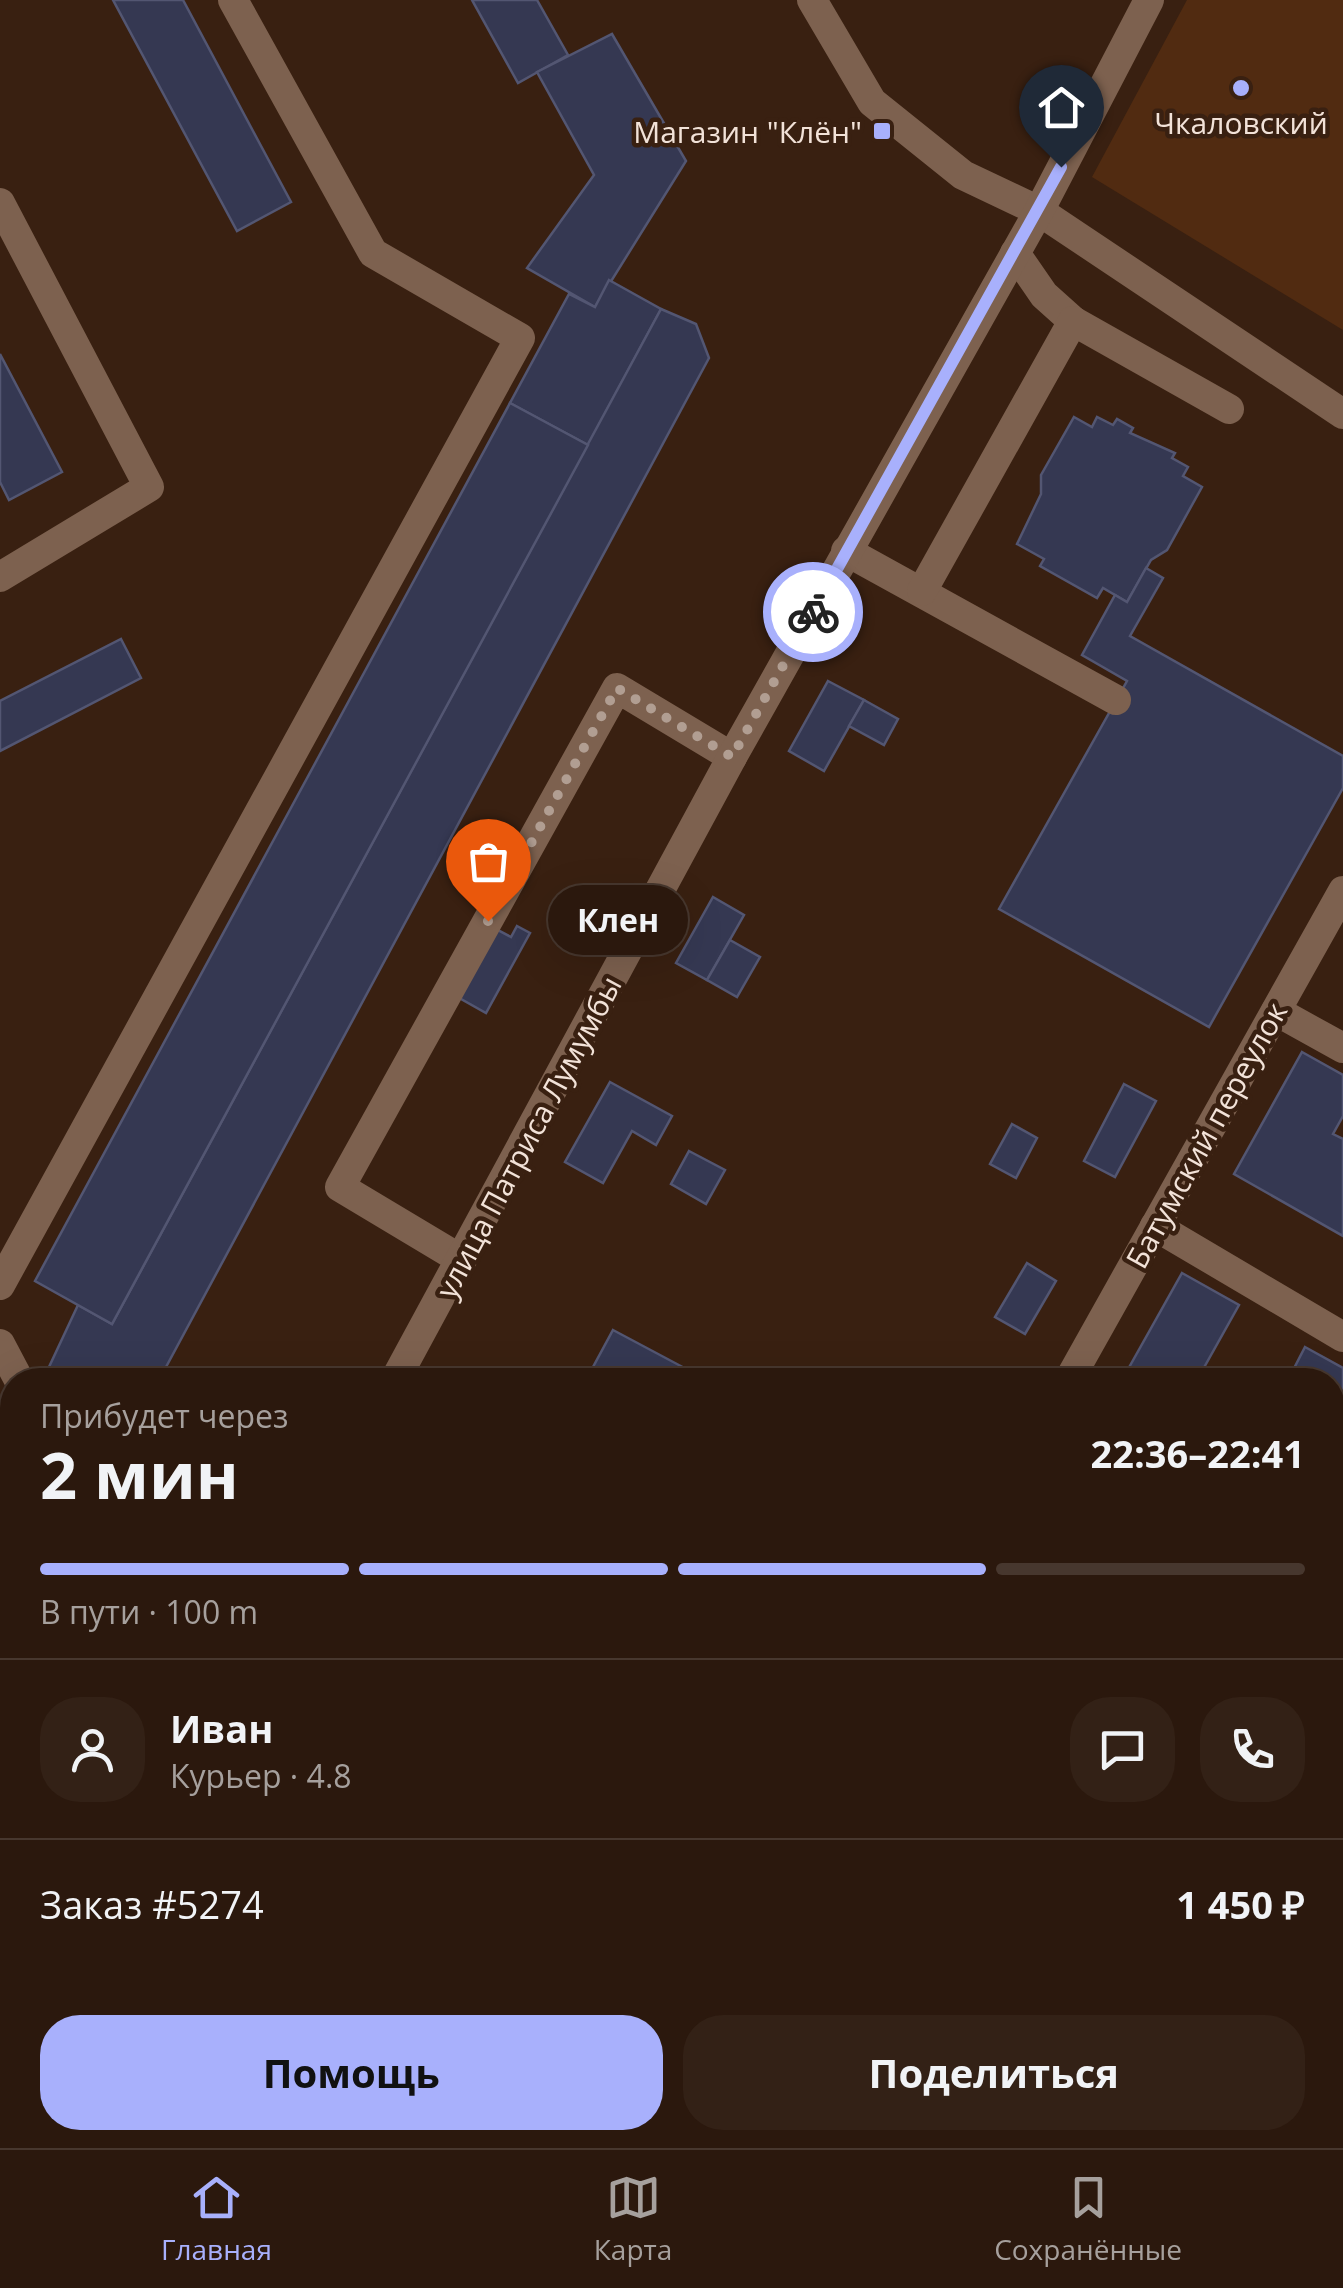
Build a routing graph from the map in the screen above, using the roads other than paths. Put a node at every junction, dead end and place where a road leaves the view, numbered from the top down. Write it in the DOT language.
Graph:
graph roads {
  1 [pos="233,0"];
  2 [pos="812,0"];
  3 [pos="1150,0"];
  4 [pos="0,203"];
  5 [pos="1039,211"];
  6 [pos="1015,253"];
  7 [pos="1074,321"];
  8 [pos="1228,409"];
  9 [pos="1343,414"];
  10 [pos="846,551"];
  11 [pos="0,578"];
  12 [pos="922,590"];
  13 [pos="1116,700"];
  14 [pos="732,757"];
  15 [pos="1343,891"];
  16 [pos="1276,1010"];
  17 [pos="1343,1048"];
  18 [pos="1155,1226"];
  19 [pos="462,1260"];
  20 [pos="0,1285"];
  21 [pos="1343,1337"];
  22 [pos="0,1344"];
  23 [pos="13,1368"];
  24 [pos="403,1368"];
  25 [pos="1076,1368"];
  1 -- 20 [label="street"];
  2 -- 5 [label="street"];
  3 -- 5 [label="street, улица Патриса Лумумбы"];
  4 -- 11 [label="street"];
  5 -- 6 [label="street, улица Патриса Лумумбы"];
  5 -- 9 [label="street"];
  6 -- 7 [label="street"];
  6 -- 10 [label="street, улица Патриса Лумумбы"];
  7 -- 8 [label="street"];
  7 -- 12 [label="street"];
  10 -- 12 [label="street"];
  10 -- 14 [label="street, улица Патриса Лумумбы"];
  12 -- 13 [label="street"];
  14 -- 19 [label="street, улица Патриса Лумумбы"];
  14 -- 19 [label="street"];
  15 -- 16 [label="street, Батумский переулок"];
  16 -- 17 [label="street"];
  16 -- 18 [label="street, Батумский переулок"];
  18 -- 21 [label="street"];
  18 -- 25 [label="street, Батумский переулок"];
  19 -- 24 [label="street, улица Патриса Лумумбы"];
  22 -- 23 [label="street"];
}
